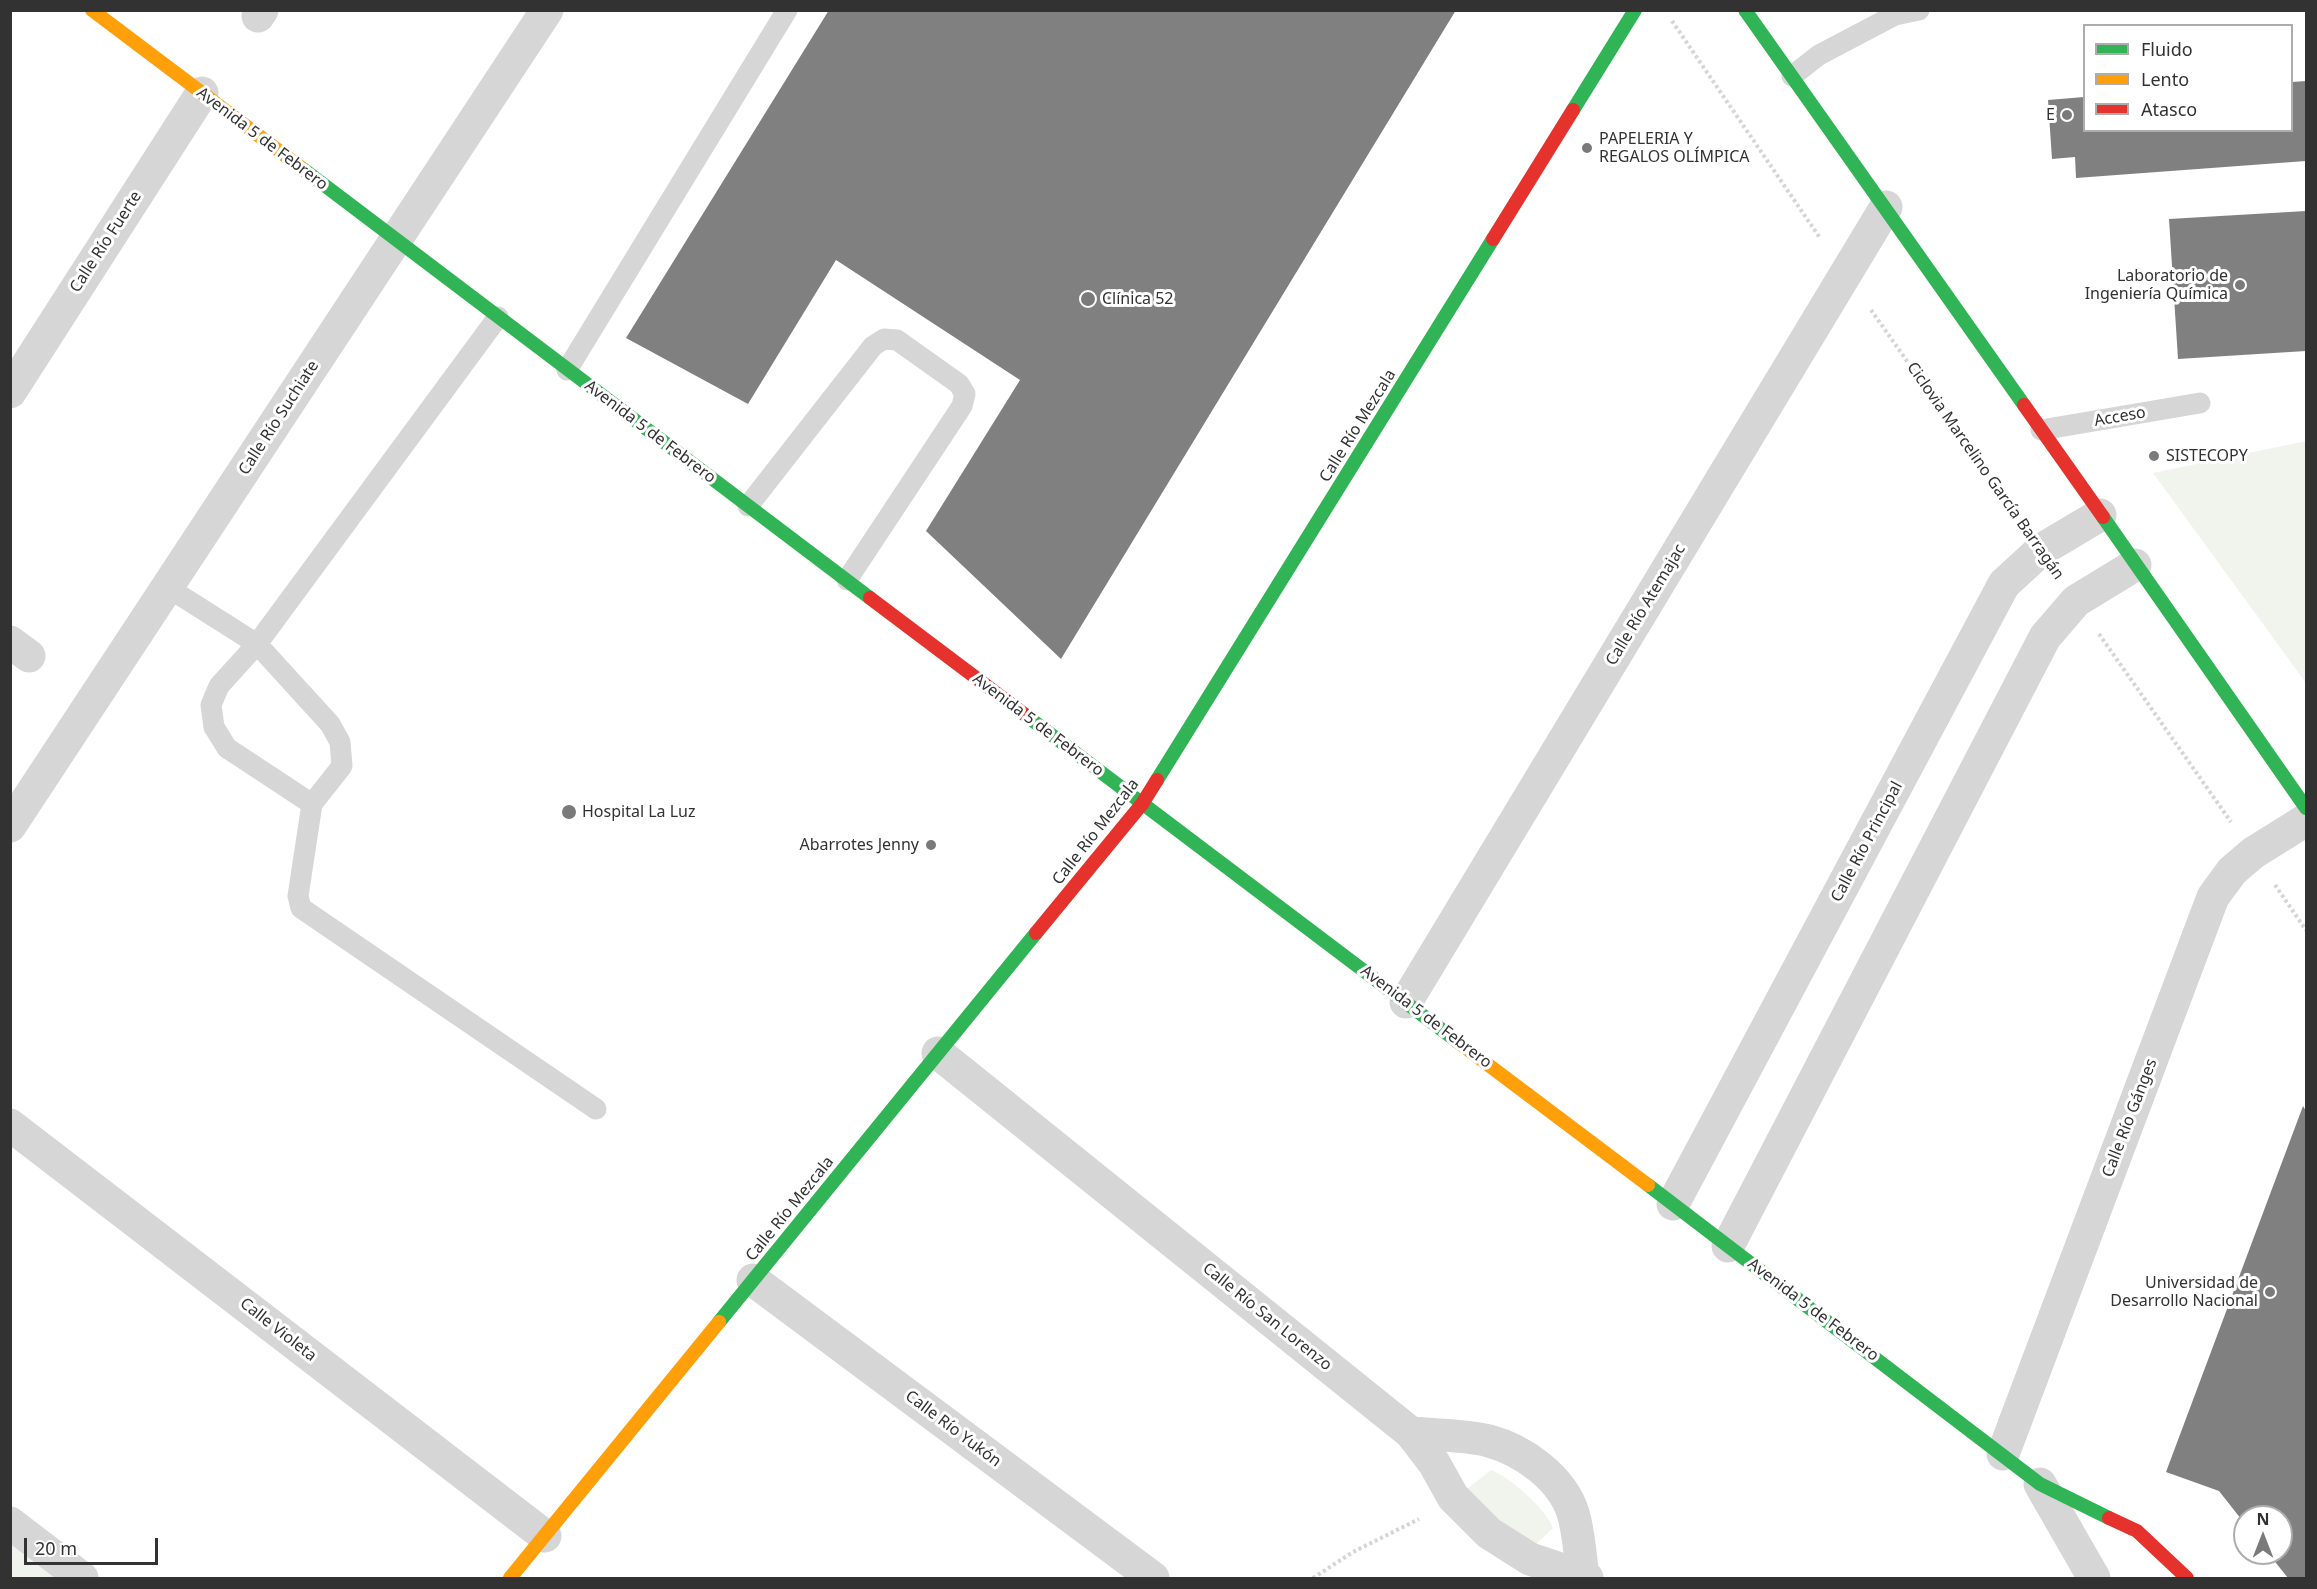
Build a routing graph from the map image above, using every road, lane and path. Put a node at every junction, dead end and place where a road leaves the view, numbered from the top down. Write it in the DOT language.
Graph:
graph roads {
  1 [pos="92,10"];
  2 [pos="547,10"];
  3 [pos="787,10"];
  4 [pos="1635,10"];
  5 [pos="1745,10"];
  6 [pos="1919,10"];
  7 [pos="1672,20"];
  8 [pos="1792,76"];
  9 [pos="202,93"];
  10 [pos="1886,207"];
  11 [pos="395,241"];
  12 [pos="1845,274"];
  13 [pos="498,317"];
  14 [pos="567,370"];
  15 [pos="10,392"];
  16 [pos="2200,403"];
  17 [pos="2041,430"];
  18 [pos="748,506"];
  19 [pos="2100,515"];
  20 [pos="2041,550"];
  21 [pos="2135,565"];
  22 [pos="847,580"];
  23 [pos="167,587"];
  24 [pos="2076,601"];
  25 [pos="257,644"];
  26 [pos="312,804"];
  27 [pos="1142,804"];
  28 [pos="2307,808"];
  29 [pos="2307,820"];
  30 [pos="10,826"];
  31 [pos="2253,853"];
  32 [pos="2307,930"];
  33 [pos="1406,1002"];
  34 [pos="938,1053"];
  35 [pos="596,1109"];
  36 [pos="10,1125"];
  37 [pos="1673,1204"];
  38 [pos="1728,1246"];
  39 [pos="753,1280"];
  40 [pos="1411,1433"];
  41 [pos="2003,1454"];
  42 [pos="2040,1484"];
  43 [pos="1453,1497"];
  44 [pos="10,1523"];
  45 [pos="545,1536"];
  46 [pos="1144,1576"];
  47 [pos="1585,1577"];
  48 [pos="82,1578"];
  49 [pos="510,1578"];
  50 [pos="1313,1578"];
  51 [pos="2094,1578"];
  52 [pos="2187,1578"];
  1 -- 9 [label="street, Avenida 5 de Febrero"];
  2 -- 11 [label="street, Calle Río Suchiate"];
  3 -- 14 [label="lane"];
  4 -- 27 [label="street, Calle Río Mezcala"];
  5 -- 8 [label="street"];
  6 -- 8 [label="lane"];
  7 -- 12 [label="path, Ciclovia Marcelino García Barragán"];
  8 -- 10 [label="street"];
  9 -- 11 [label="street, Avenida 5 de Febrero"];
  9 -- 15 [label="street, Calle Río Fuerte"];
  10 -- 12 [label="street, Calle Río Atemajac"];
  10 -- 17 [label="street"];
  11 -- 13 [label="street, Avenida 5 de Febrero"];
  11 -- 23 [label="street, Calle Río Suchiate"];
  12 -- 20 [label="path, Ciclovia Marcelino García Barragán"];
  12 -- 33 [label="street, Calle Río Atemajac"];
  13 -- 14 [label="street, Avenida 5 de Febrero"];
  13 -- 25 [label="lane"];
  14 -- 18 [label="street, Avenida 5 de Febrero"];
  16 -- 17 [label="lane, Acceso"];
  17 -- 19 [label="street"];
  18 -- 22 [label="street, Avenida 5 de Febrero"];
  18 -- 22 [label="lane"];
  19 -- 20 [label="street, Calle Río Principal"];
  19 -- 21 [label="street"];
  20 -- 37 [label="street, Calle Río Principal"];
  21 -- 24 [label="street"];
  21 -- 28 [label="street"];
  22 -- 27 [label="street, Avenida 5 de Febrero"];
  23 -- 25 [label="lane"];
  23 -- 30 [label="street, Calle Río Suchiate"];
  24 -- 31 [label="path"];
  24 -- 38 [label="street"];
  25 -- 26 [label="lane"];
  25 -- 26 [label="lane"];
  26 -- 35 [label="lane"];
  27 -- 33 [label="street, Avenida 5 de Febrero"];
  27 -- 34 [label="street, Calle Río Mezcala"];
  29 -- 31 [label="street, Calle Río Gánges"];
  31 -- 32 [label="path"];
  31 -- 41 [label="street, Calle Río Gánges"];
  33 -- 37 [label="street, Avenida 5 de Febrero"];
  34 -- 39 [label="street, Calle Río Mezcala"];
  34 -- 40 [label="street, Calle Río San Lorenzo"];
  36 -- 45 [label="street, Calle Violeta"];
  37 -- 38 [label="street, Avenida 5 de Febrero"];
  38 -- 41 [label="street, Avenida 5 de Febrero"];
  39 -- 45 [label="street, Calle Río Mezcala"];
  39 -- 46 [label="street, Calle Río Yukón"];
  40 -- 43 [label="street, Calle Río San Lorenzo"];
  40 -- 47 [label="street"];
  41 -- 42 [label="street, Avenida 5 de Febrero"];
  42 -- 51 [label="street, Avenida 5 de Febrero"];
  42 -- 52 [label="street, Avenida 5 de Febrero"];
  43 -- 47 [label="street, Calle Río San Lorenzo"];
  43 -- 50 [label="path"];
  44 -- 48 [label="street"];
  45 -- 49 [label="street, Calle Río Mezcala"];
}
